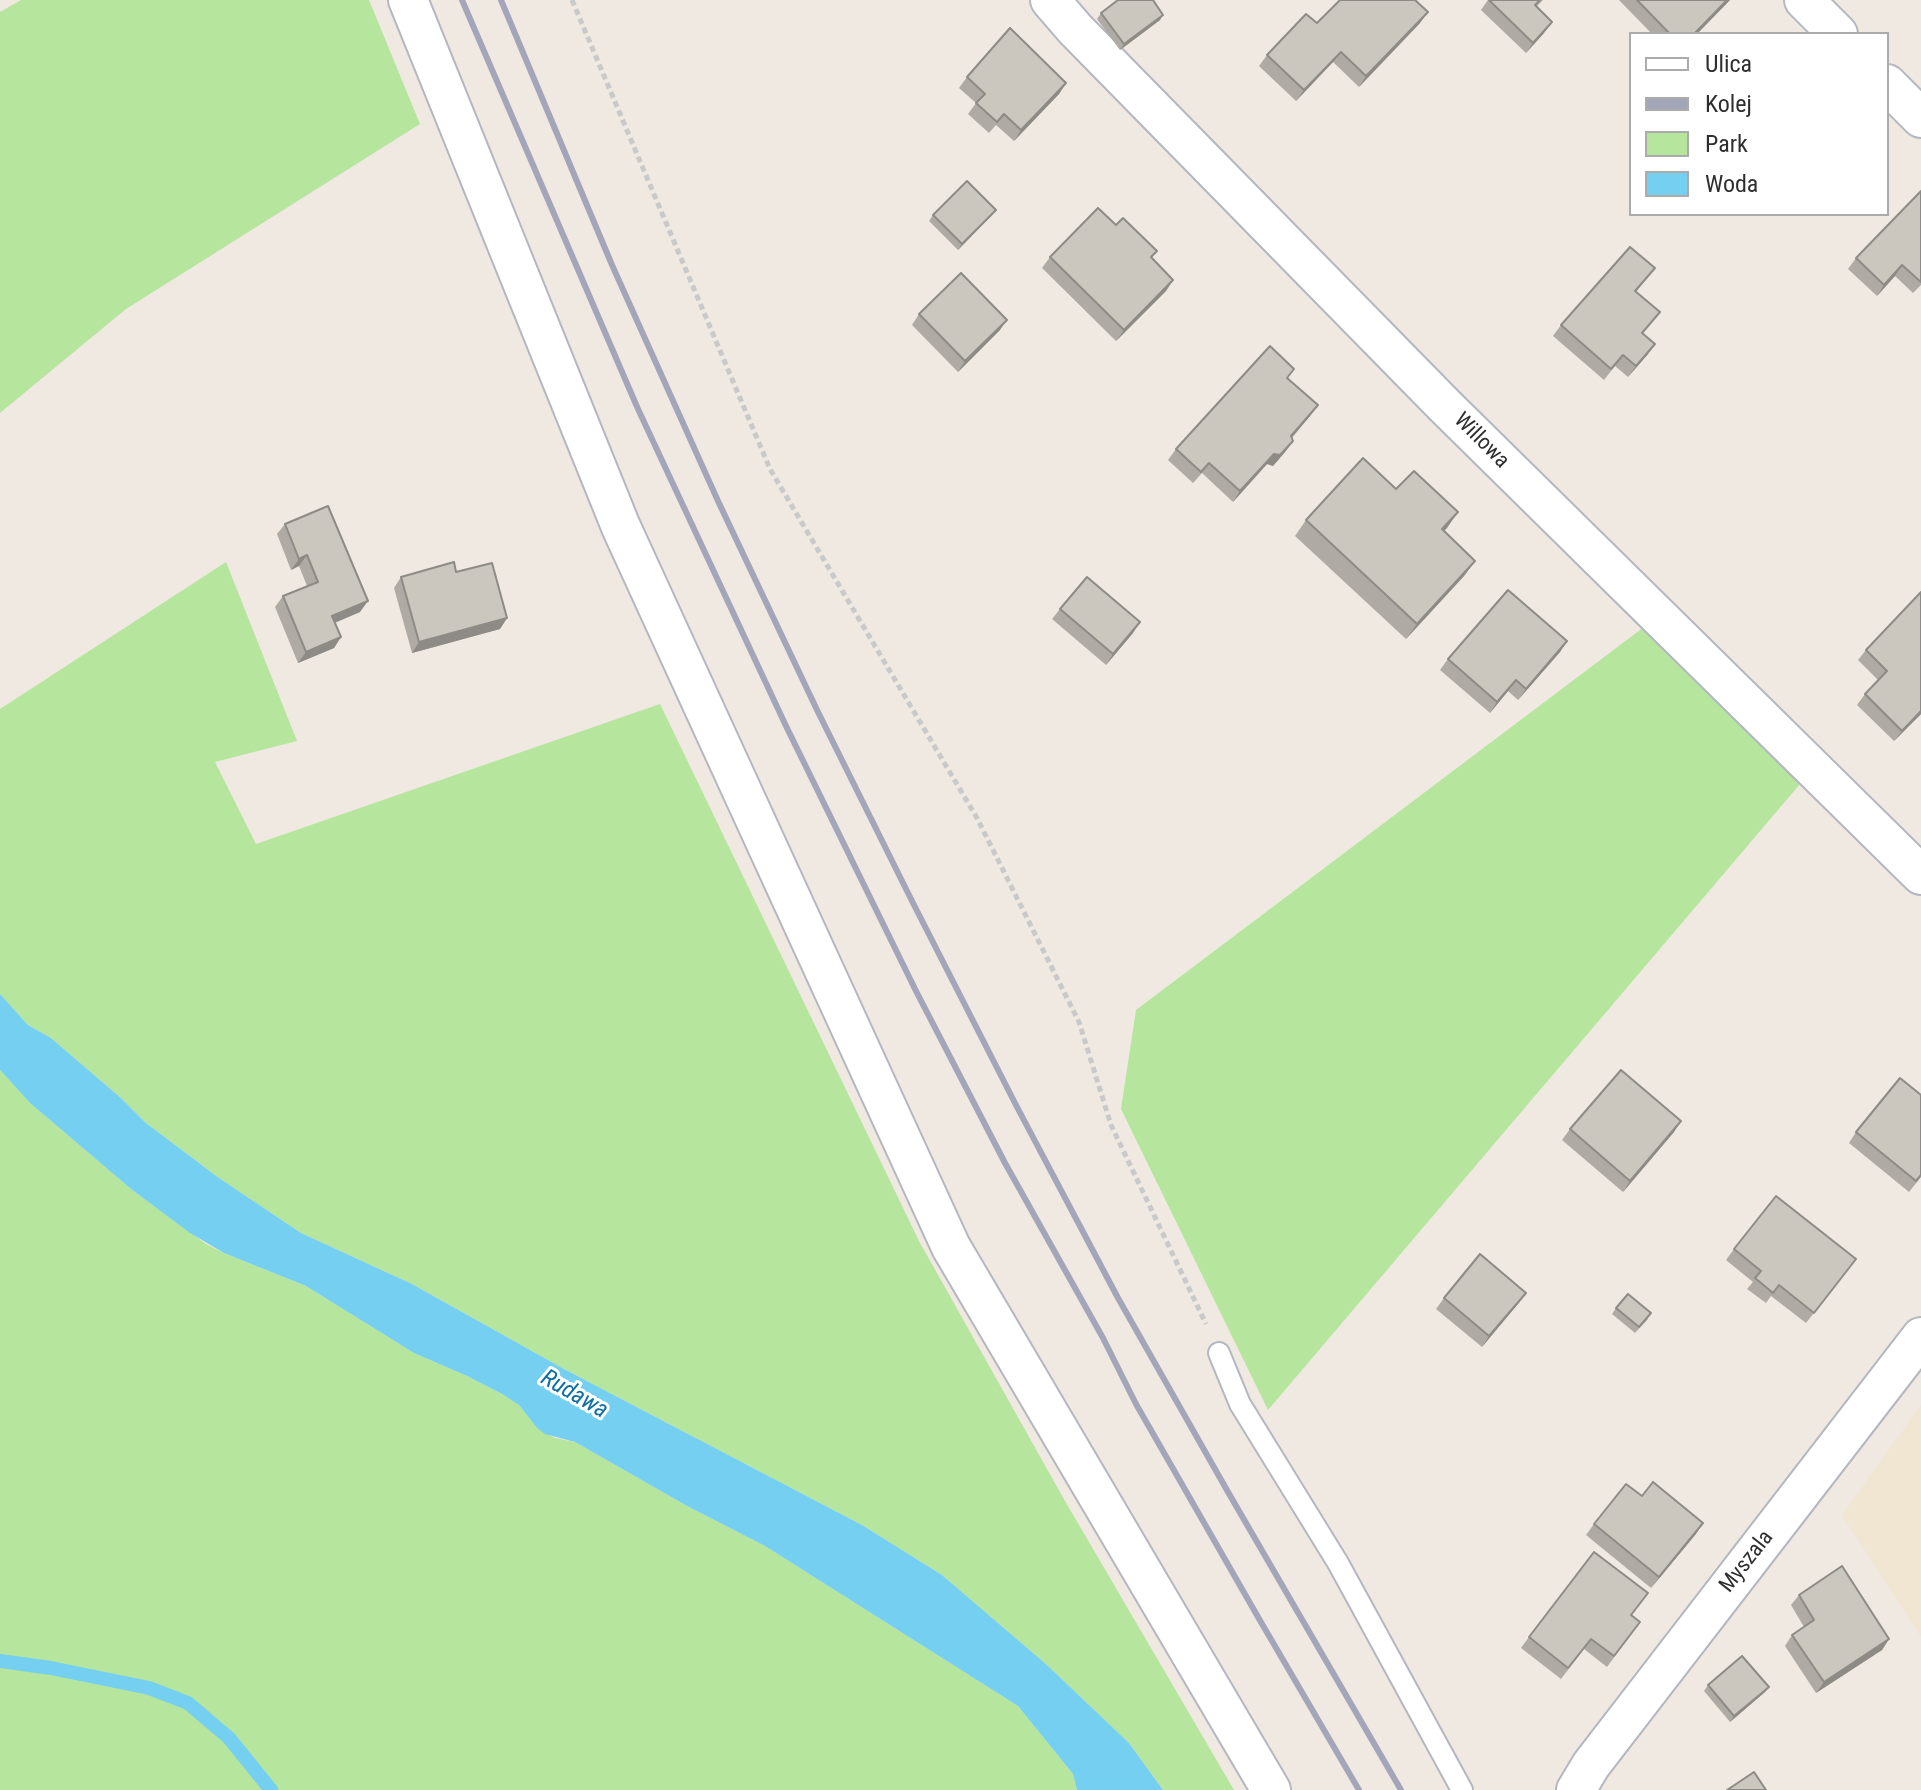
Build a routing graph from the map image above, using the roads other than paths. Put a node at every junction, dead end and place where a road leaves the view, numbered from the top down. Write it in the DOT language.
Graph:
graph roads {
  1 [pos="408,0"];
  2 [pos="1050,0"];
  3 [pos="1804,0"];
  4 [pos="1836,32"];
  5 [pos="1889,86"];
  6 [pos="1921,118"];
  7 [pos="1921,875"];
  8 [pos="1921,1337"];
  9 [pos="1219,1353"];
  10 [pos="1271,1790"];
  11 [pos="1462,1790"];
  12 [pos="1576,1790"];
  1 -- 10 [label="street"];
  2 -- 7 [label="street, Willowa"];
  3 -- 4 [label="street"];
  5 -- 6 [label="street"];
  8 -- 12 [label="street, Myszala"];
  9 -- 11 [label="lane"];
}
